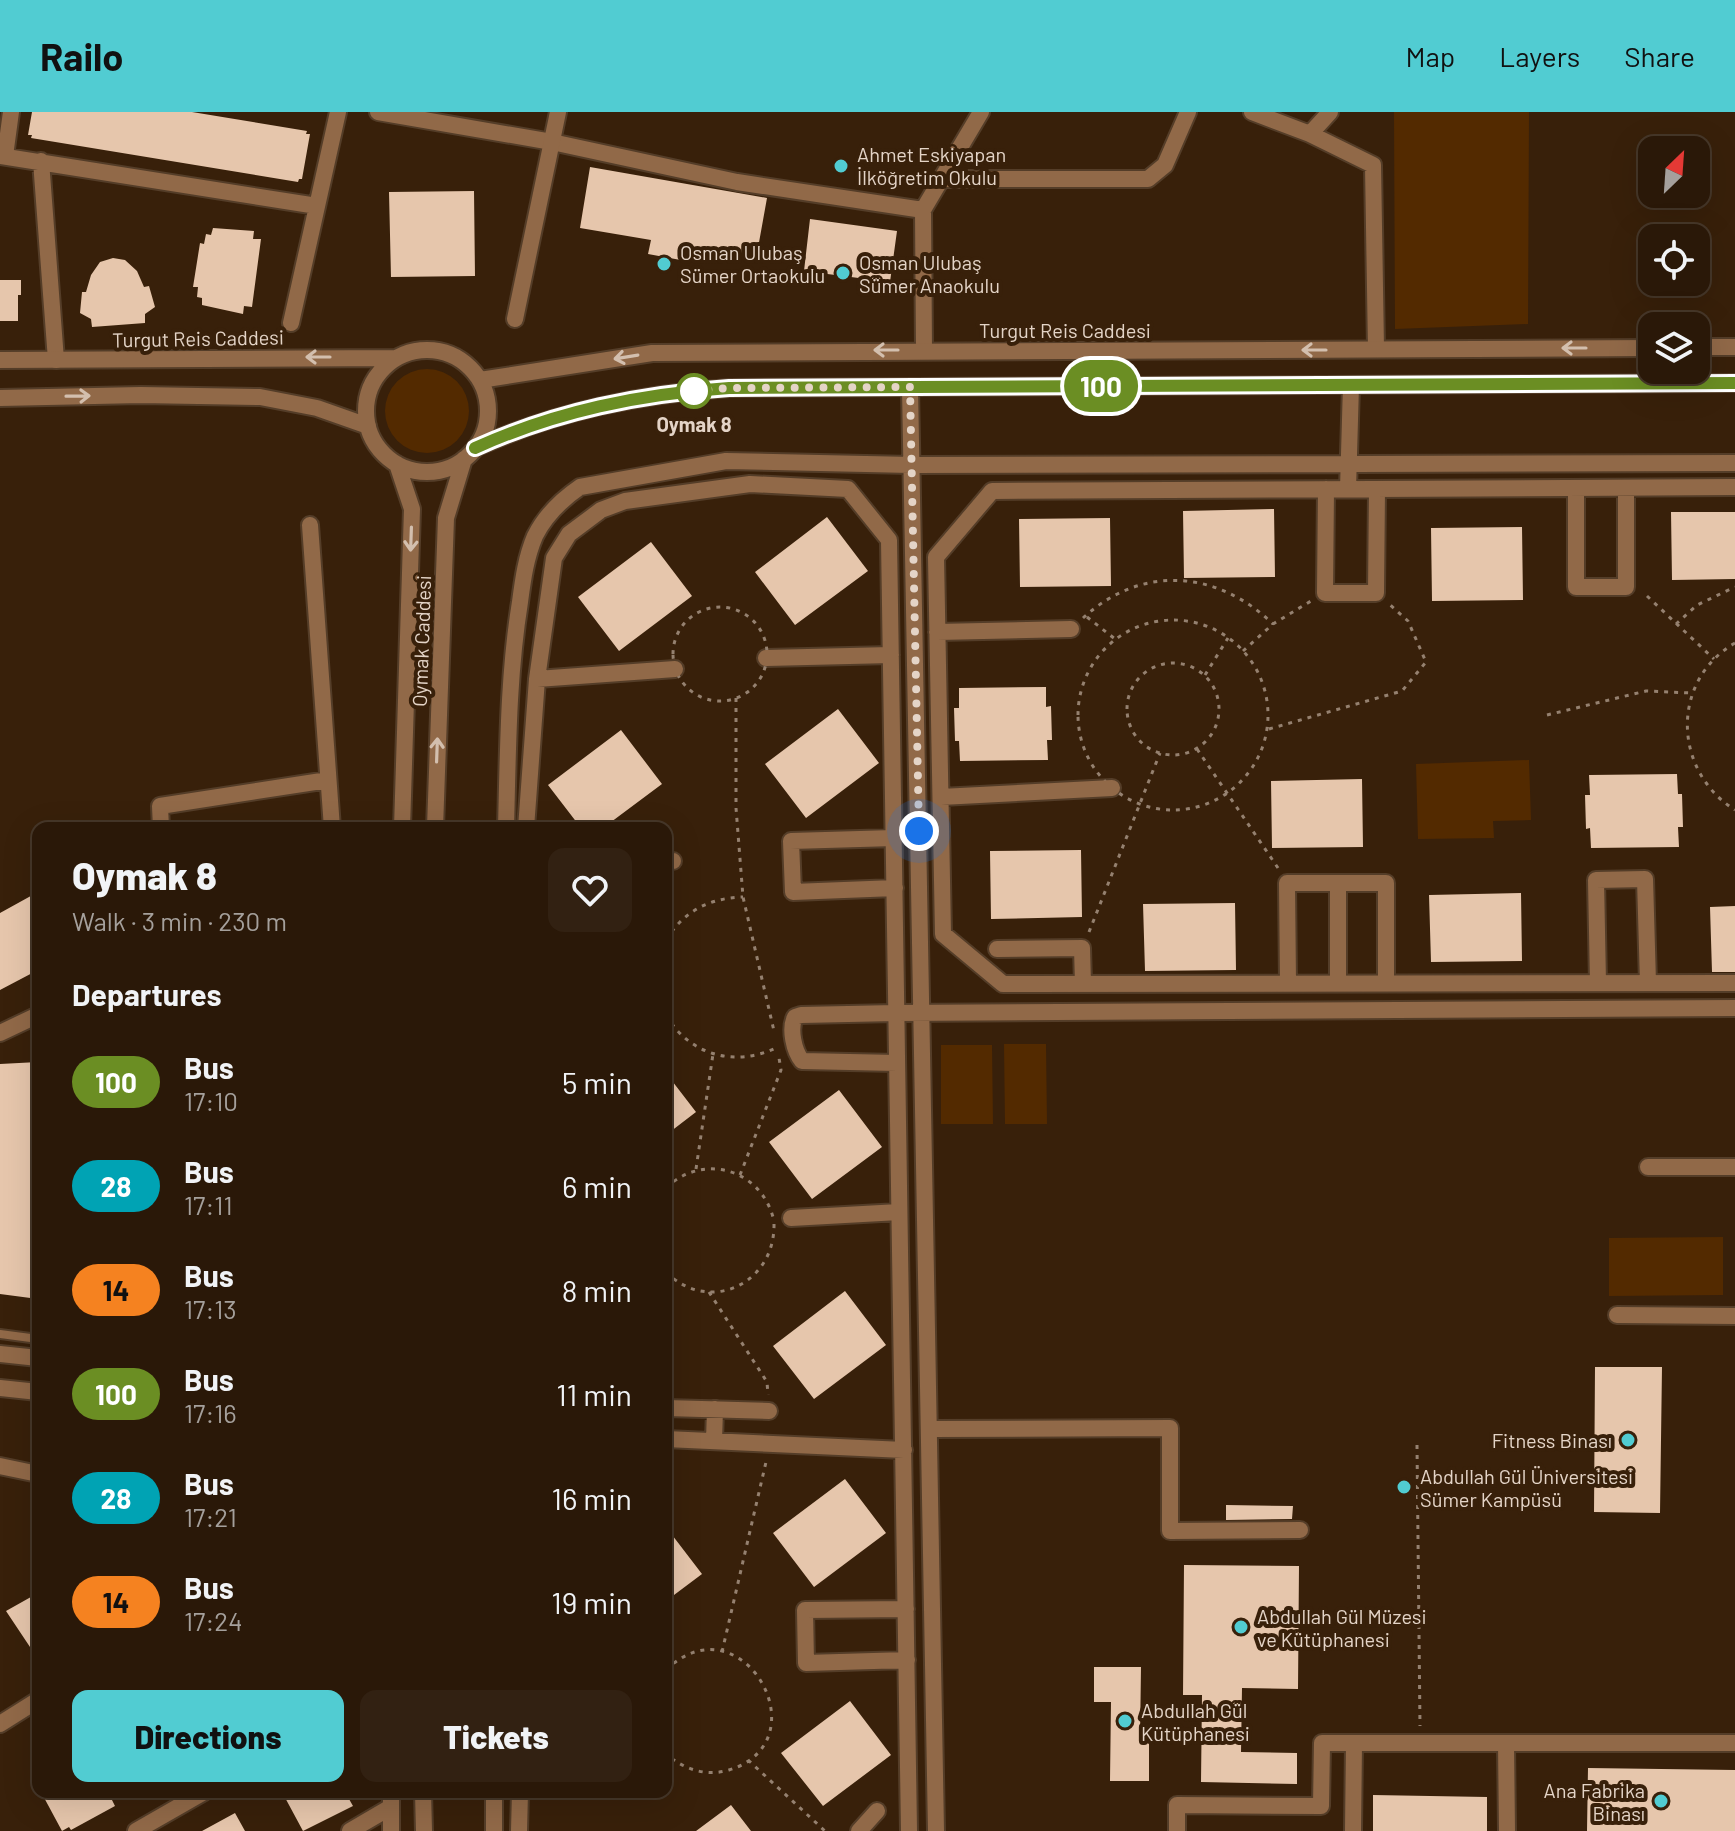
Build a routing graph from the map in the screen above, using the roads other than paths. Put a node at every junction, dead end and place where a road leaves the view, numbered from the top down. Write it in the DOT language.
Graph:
graph roads {
  1 [pos="11,112"];
  2 [pos="338,112"];
  3 [pos="378,112"];
  4 [pos="558,112"];
  5 [pos="981,112"];
  6 [pos="1188,112"];
  7 [pos="1252,112"];
  8 [pos="1330,112"];
  9 [pos="1310,134"];
  10 [pos="552,142"];
  11 [pos="3,156"];
  12 [pos="41,161"];
  13 [pos="941,179"];
  14 [pos="317,206"];
  15 [pos="923,210"];
  16 [pos="515,319"];
  17 [pos="291,323"];
  18 [pos="1710,347"];
  19 [pos="1735,347"];
  20 [pos="1638,348"];
  21 [pos="1376,349"];
  22 [pos="924,351"];
  23 [pos="396,358"];
  24 [pos="0,360"];
  25 [pos="56,360"];
  26 [pos="480,380"];
  27 [pos="1735,383"];
  28 [pos="1351,385"];
  29 [pos="910,387"];
  30 [pos="0,398"];
  31 [pos="368,426"];
  32 [pos="470,454"];
  33 [pos="1735,463"];
  34 [pos="397,464"];
  35 [pos="1349,464"];
  36 [pos="912,465"];
  37 [pos="1735,487"];
  38 [pos="1576,488"];
  39 [pos="1626,488"];
  40 [pos="1326,489"];
  41 [pos="1348,489"];
  42 [pos="1377,489"];
  43 [pos="310,525"];
  44 [pos="1071,629"];
  45 [pos="937,632"];
  46 [pos="891,655"];
  47 [pos="766,658"];
  48 [pos="675,669"];
  49 [pos="537,679"];
  50 [pos="328,780"];
  51 [pos="1112,788"];
  52 [pos="941,797"];
  53 [pos="161,822"];
  54 [pos="332,822"];
  55 [pos="402,822"];
  56 [pos="435,822"];
  57 [pos="506,822"];
  58 [pos="526,822"];
  59 [pos="894,838"];
  60 [pos="1338,883"];
  61 [pos="895,888"];
  62 [pos="997,949"];
  63 [pos="1288,983"];
  64 [pos="1338,983"];
  65 [pos="1386,983"];
  66 [pos="1598,983"];
  67 [pos="1648,983"];
  68 [pos="1735,983"];
  69 [pos="1083,984"];
  70 [pos="1735,1008"];
  71 [pos="895,1013"];
  72 [pos="922,1014"];
  73 [pos="32,1018"];
  74 [pos="0,1033"];
  75 [pos="897,1063"];
  76 [pos="1648,1167"];
  77 [pos="1735,1167"];
  78 [pos="899,1212"];
  79 [pos="791,1218"];
  80 [pos="1617,1315"];
  81 [pos="1735,1316"];
  82 [pos="0,1334"];
  83 [pos="32,1338"];
  84 [pos="0,1354"];
  85 [pos="32,1357"];
  86 [pos="0,1388"];
  87 [pos="32,1391"];
  88 [pos="672,1408"];
  89 [pos="715,1409"];
  90 [pos="769,1411"];
  91 [pos="929,1429"];
  92 [pos="672,1439"];
  93 [pos="714,1441"];
  94 [pos="904,1450"];
  95 [pos="0,1466"];
  96 [pos="32,1473"];
  97 [pos="1300,1530"];
  98 [pos="906,1609"];
  99 [pos="907,1660"];
  100 [pos="32,1704"];
  101 [pos="0,1724"];
  102 [pos="1354,1743"];
  103 [pos="1506,1743"];
  104 [pos="1735,1743"];
  105 [pos="194,1798"];
  106 [pos="423,1798"];
  107 [pos="494,1798"];
  108 [pos="520,1798"];
  109 [pos="391,1800"];
  110 [pos="877,1811"];
  111 [pos="136,1831"];
  112 [pos="350,1831"];
  113 [pos="391,1831"];
  114 [pos="424,1831"];
  115 [pos="494,1831"];
  116 [pos="519,1831"];
  117 [pos="859,1831"];
  118 [pos="909,1831"];
  119 [pos="936,1831"];
  120 [pos="1177,1831"];
  121 [pos="1353,1831"];
  122 [pos="1507,1831"];
  1 -- 11 [label="street"];
  2 -- 14 [label="street"];
  3 -- 10 [label="street"];
  4 -- 10 [label="street"];
  5 -- 13 [label="street"];
  6 -- 13 [label="street"];
  7 -- 9 [label="street"];
  8 -- 9 [label="street"];
  9 -- 21 [label="street"];
  10 -- 15 [label="street"];
  10 -- 16 [label="street"];
  11 -- 12 [label="street"];
  12 -- 14 [label="street"];
  12 -- 25 [label="street"];
  13 -- 15 [label="street"];
  14 -- 17 [label="street"];
  15 -- 22 [label="street"];
  18 -- 19 [label="street"];
  20 -- 21 [label="street, Turgut Reis Caddesi, one-way"];
  21 -- 22 [label="street, Turgut Reis Caddesi, one-way"];
  22 -- 26 [label="street, Turgut Reis Caddesi, one-way"];
  23 -- 25 [label="street, Turgut Reis Caddesi, one-way"];
  23 -- 26 [label="street"];
  23 -- 31 [label="street"];
  24 -- 25 [label="street, Turgut Reis Caddesi"];
  26 -- 32 [label="street"];
  27 -- 28 [label="street"];
  28 -- 29 [label="street"];
  28 -- 35 [label="street"];
  29 -- 32 [label="street"];
  29 -- 36 [label="street"];
  30 -- 31 [label="street, one-way"];
  31 -- 34 [label="street"];
  32 -- 34 [label="street"];
  56 -- 32 [label="street, Oymak Caddesi, one-way"];
  33 -- 35 [label="street"];
  34 -- 55 [label="street, Oymak Caddesi, one-way"];
  35 -- 36 [label="street"];
  35 -- 41 [label="street"];
  36 -- 57 [label="street"];
  36 -- 72 [label="street"];
  37 -- 39 [label="street"];
  38 -- 39 [label="street"];
  38 -- 39 [label="street"];
  38 -- 42 [label="street"];
  40 -- 41 [label="street"];
  40 -- 42 [label="street"];
  40 -- 45 [label="street"];
  41 -- 42 [label="street"];
  43 -- 50 [label="street"];
  44 -- 45 [label="street"];
  45 -- 52 [label="street"];
  46 -- 47 [label="street"];
  46 -- 49 [label="street"];
  46 -- 59 [label="street"];
  48 -- 49 [label="street"];
  49 -- 58 [label="street"];
  50 -- 53 [label="street"];
  50 -- 54 [label="street"];
  51 -- 52 [label="street"];
  52 -- 69 [label="street"];
  59 -- 61 [label="street"];
  59 -- 61 [label="street"];
  60 -- 63 [label="street"];
  60 -- 64 [label="street"];
  60 -- 65 [label="street"];
  61 -- 71 [label="street"];
  62 -- 69 [label="street"];
  63 -- 64 [label="street"];
  63 -- 69 [label="street"];
  64 -- 65 [label="street"];
  65 -- 66 [label="street"];
  66 -- 67 [label="street"];
  66 -- 67 [label="street"];
  67 -- 68 [label="street"];
  70 -- 72 [label="street"];
  71 -- 72 [label="street"];
  71 -- 75 [label="street"];
  71 -- 75 [label="street"];
  72 -- 91 [label="street"];
  73 -- 74 [label="street"];
  75 -- 78 [label="street"];
  76 -- 77 [label="street"];
  78 -- 79 [label="street"];
  78 -- 94 [label="street"];
  80 -- 81 [label="street"];
  82 -- 83 [label="lane"];
  84 -- 85 [label="street"];
  86 -- 87 [label="street"];
  88 -- 89 [label="street"];
  89 -- 90 [label="street"];
  89 -- 93 [label="street"];
  91 -- 97 [label="street"];
  91 -- 119 [label="street"];
  92 -- 93 [label="street"];
  93 -- 94 [label="street"];
  94 -- 98 [label="street"];
  95 -- 96 [label="street"];
  98 -- 99 [label="street"];
  98 -- 99 [label="street"];
  99 -- 118 [label="street"];
  100 -- 101 [label="street"];
  102 -- 103 [label="street"];
  102 -- 120 [label="street"];
  102 -- 121 [label="street"];
  103 -- 104 [label="street"];
  103 -- 122 [label="street"];
  105 -- 111 [label="street"];
  106 -- 114 [label="street"];
  107 -- 115 [label="street"];
  108 -- 116 [label="street"];
  109 -- 112 [label="street"];
  109 -- 113 [label="street"];
  110 -- 117 [label="street"];
}
